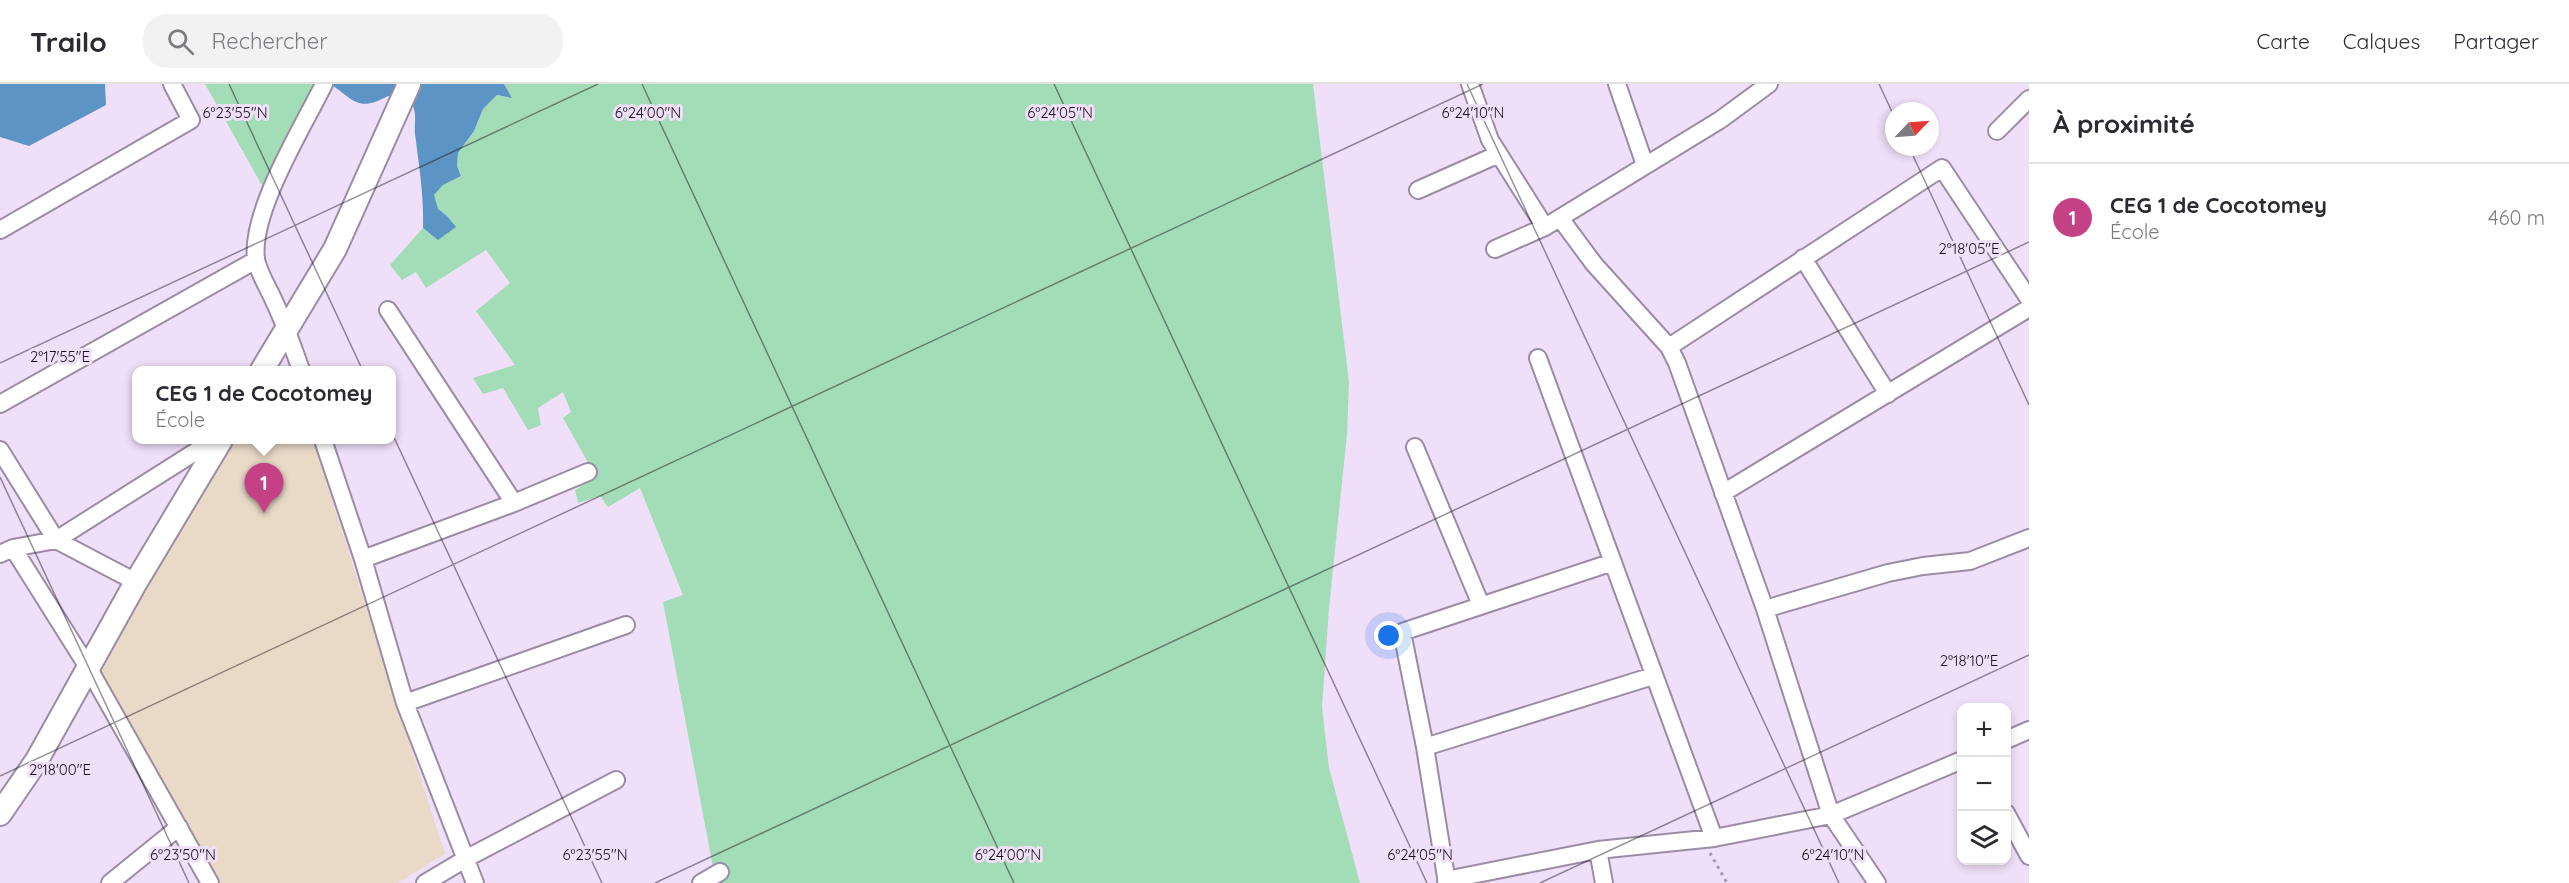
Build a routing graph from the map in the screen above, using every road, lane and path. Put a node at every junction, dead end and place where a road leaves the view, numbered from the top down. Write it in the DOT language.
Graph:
graph roads {
  1 [pos="172,84"];
  2 [pos="324,84"];
  3 [pos="1470,84"];
  4 [pos="1617,84"];
  5 [pos="1769,84"];
  6 [pos="406,93"];
  7 [pos="2029,99"];
  8 [pos="1997,131"];
  9 [pos="1499,154"];
  10 [pos="1645,165"];
  11 [pos="1418,190"];
  12 [pos="1560,218"];
  13 [pos="1545,227"];
  14 [pos="0,230"];
  15 [pos="1495,249"];
  16 [pos="1803,258"];
  17 [pos="256,260"];
  18 [pos="2029,299"];
  19 [pos="2029,308"];
  20 [pos="388,310"];
  21 [pos="287,329"];
  22 [pos="1669,347"];
  23 [pos="1539,358"];
  24 [pos="264,366"];
  25 [pos="299,366"];
  26 [pos="1888,394"];
  27 [pos="0,405"];
  28 [pos="208,444"];
  29 [pos="219,444"];
  30 [pos="324,444"];
  31 [pos="1415,447"];
  32 [pos="0,450"];
  33 [pos="588,472"];
  34 [pos="1723,493"];
  35 [pos="514,502"];
  36 [pos="2029,538"];
  37 [pos="56,540"];
  38 [pos="6,551"];
  39 [pos="363,560"];
  40 [pos="1612,562"];
  41 [pos="136,582"];
  42 [pos="1481,605"];
  43 [pos="1765,609"];
  44 [pos="627,625"];
  45 [pos="89,669"];
  46 [pos="1653,676"];
  47 [pos="405,703"];
  48 [pos="2029,729"];
  49 [pos="2011,738"];
  50 [pos="1425,747"];
  51 [pos="1957,762"];
  52 [pos="616,780"];
  53 [pos="0,814"];
  54 [pos="1831,815"];
  55 [pos="2011,821"];
  56 [pos="179,827"];
  57 [pos="1707,838"];
  58 [pos="1598,850"];
  59 [pos="2029,856"];
  60 [pos="467,858"];
  61 [pos="720,872"];
  62 [pos="1447,881"];
  63 [pos="110,883"];
  64 [pos="210,883"];
  65 [pos="425,883"];
  66 [pos="476,883"];
  67 [pos="702,883"];
  68 [pos="1604,883"];
  69 [pos="1727,883"];
  70 [pos="1877,883"];
  1 -- 14 [label="street"];
  2 -- 17 [label="street"];
  3 -- 9 [label="street"];
  4 -- 10 [label="street"];
  5 -- 10 [label="street"];
  6 -- 21 [label="main road"];
  7 -- 8 [label="street"];
  9 -- 11 [label="street"];
  9 -- 13 [label="street"];
  10 -- 12 [label="street"];
  12 -- 13 [label="street"];
  12 -- 22 [label="street"];
  13 -- 15 [label="street"];
  16 -- 18 [label="street"];
  16 -- 22 [label="street"];
  16 -- 26 [label="street"];
  17 -- 21 [label="street"];
  17 -- 27 [label="street"];
  19 -- 26 [label="street"];
  20 -- 35 [label="street"];
  21 -- 24 [label="main road"];
  21 -- 25 [label="street"];
  22 -- 34 [label="street"];
  23 -- 40 [label="street"];
  26 -- 34 [label="street"];
  28 -- 37 [label="street"];
  29 -- 41 [label="main road"];
  30 -- 39 [label="street"];
  31 -- 42 [label="street"];
  32 -- 37 [label="street"];
  33 -- 35 [label="street"];
  34 -- 43 [label="street"];
  35 -- 39 [label="street"];
  36 -- 43 [label="street"];
  37 -- 38 [label="street"];
  37 -- 41 [label="street"];
  38 -- 45 [label="street"];
  39 -- 47 [label="street"];
  40 -- 42 [label="street"];
  40 -- 46 [label="street"];
  41 -- 45 [label="main road"];
  42 -- 50 [label="street"];
  43 -- 54 [label="street"];
  44 -- 47 [label="street"];
  45 -- 53 [label="main road"];
  45 -- 56 [label="street"];
  46 -- 50 [label="street"];
  46 -- 57 [label="street"];
  47 -- 60 [label="street"];
  48 -- 49 [label="street"];
  50 -- 62 [label="street"];
  51 -- 54 [label="street"];
  52 -- 60 [label="street"];
  54 -- 57 [label="street"];
  54 -- 70 [label="street"];
  55 -- 59 [label="street"];
  56 -- 63 [label="street"];
  56 -- 64 [label="street"];
  57 -- 58 [label="street"];
  57 -- 69 [label="path"];
  58 -- 62 [label="street"];
  58 -- 68 [label="street"];
  60 -- 65 [label="street"];
  60 -- 66 [label="street"];
  61 -- 67 [label="street"];
}
